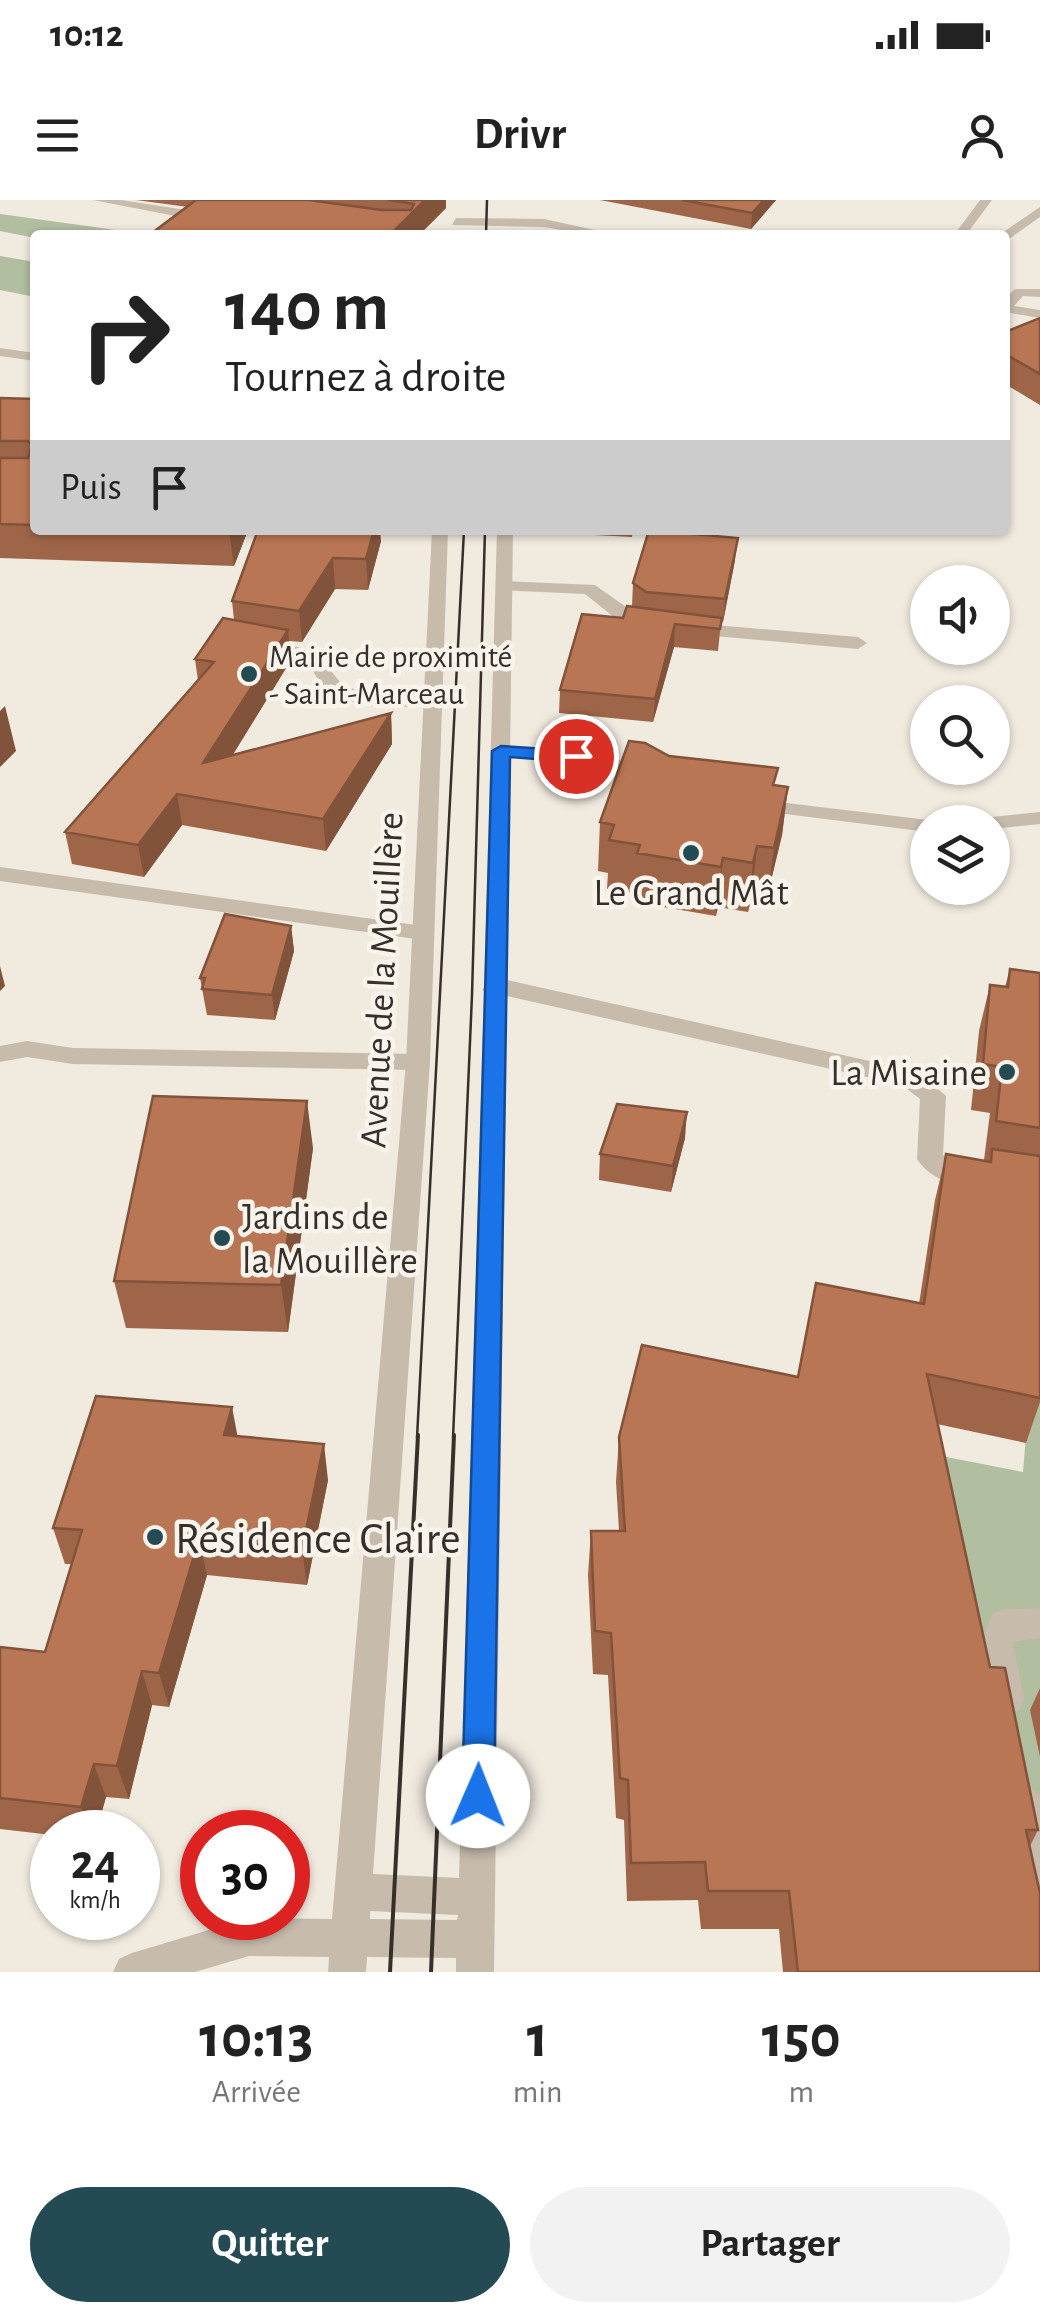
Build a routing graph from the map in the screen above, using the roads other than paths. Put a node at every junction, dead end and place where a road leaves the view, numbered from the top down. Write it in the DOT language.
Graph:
graph roads {
  1 [pos="99,200"];
  2 [pos="986,200"];
  3 [pos="504,207"];
  4 [pos="1040,211"];
  5 [pos="224,213"];
  6 [pos="455,223"];
  7 [pos="504,228"];
  8 [pos="585,230"];
  9 [pos="964,230"];
  10 [pos="1010,232"];
  11 [pos="1033,290"];
  12 [pos="1010,305"];
  13 [pos="1010,309"];
  14 [pos="1040,314"];
  15 [pos="0,352"];
  16 [pos="30,356"];
  17 [pos="440,535"];
  18 [pos="505,535"];
  19 [pos="506,586"];
  20 [pos="237,642"];
  21 [pos="858,643"];
  22 [pos="433,698"];
  23 [pos="501,751"];
  24 [pos="666,794"];
  25 [pos="741,803"];
  26 [pos="1040,818"];
  27 [pos="1010,821"];
  28 [pos="910,824"];
  29 [pos="0,874"];
  30 [pos="423,933"];
  31 [pos="494,990"];
  32 [pos="0,1054"];
  33 [pos="418,1062"];
  34 [pos="1040,1190"];
  35 [pos="1040,1623"];
  36 [pos="1014,1735"];
  37 [pos="1022,1772"];
  38 [pos="1040,1866"];
  39 [pos="352,1892"];
  40 [pos="476,1897"];
  41 [pos="348,1954"];
  42 [pos="475,1956"];
  43 [pos="132,1972"];
  1 -- 5 [label="street"];
  2 -- 9 [label="street"];
  3 -- 7 [label="street"];
  4 -- 10 [label="street"];
  6 -- 7 [label="street"];
  7 -- 8 [label="street"];
  11 -- 12 [label="street"];
  13 -- 14 [label="street"];
  15 -- 16 [label="street"];
  17 -- 22 [label="street, Avenue de la Mouillère"];
  18 -- 19 [label="street"];
  19 -- 21 [label="street"];
  19 -- 23 [label="street"];
  20 -- 22 [label="street"];
  22 -- 30 [label="street, Avenue de la Mouillère"];
  23 -- 24 [label="street"];
  23 -- 31 [label="street"];
  25 -- 28 [label="street"];
  26 -- 27 [label="street"];
  29 -- 30 [label="street"];
  30 -- 33 [label="street, Avenue de la Mouillère"];
  31 -- 34 [label="street"];
  31 -- 40 [label="street"];
  32 -- 33 [label="street"];
  33 -- 39 [label="street, Avenue de la Mouillère"];
  35 -- 36 [label="street"];
  37 -- 38 [label="street"];
  39 -- 40 [label="street"];
  39 -- 41 [label="street, Avenue de la Mouillère"];
  40 -- 42 [label="street"];
  41 -- 42 [label="street"];
  41 -- 43 [label="street"];
}
